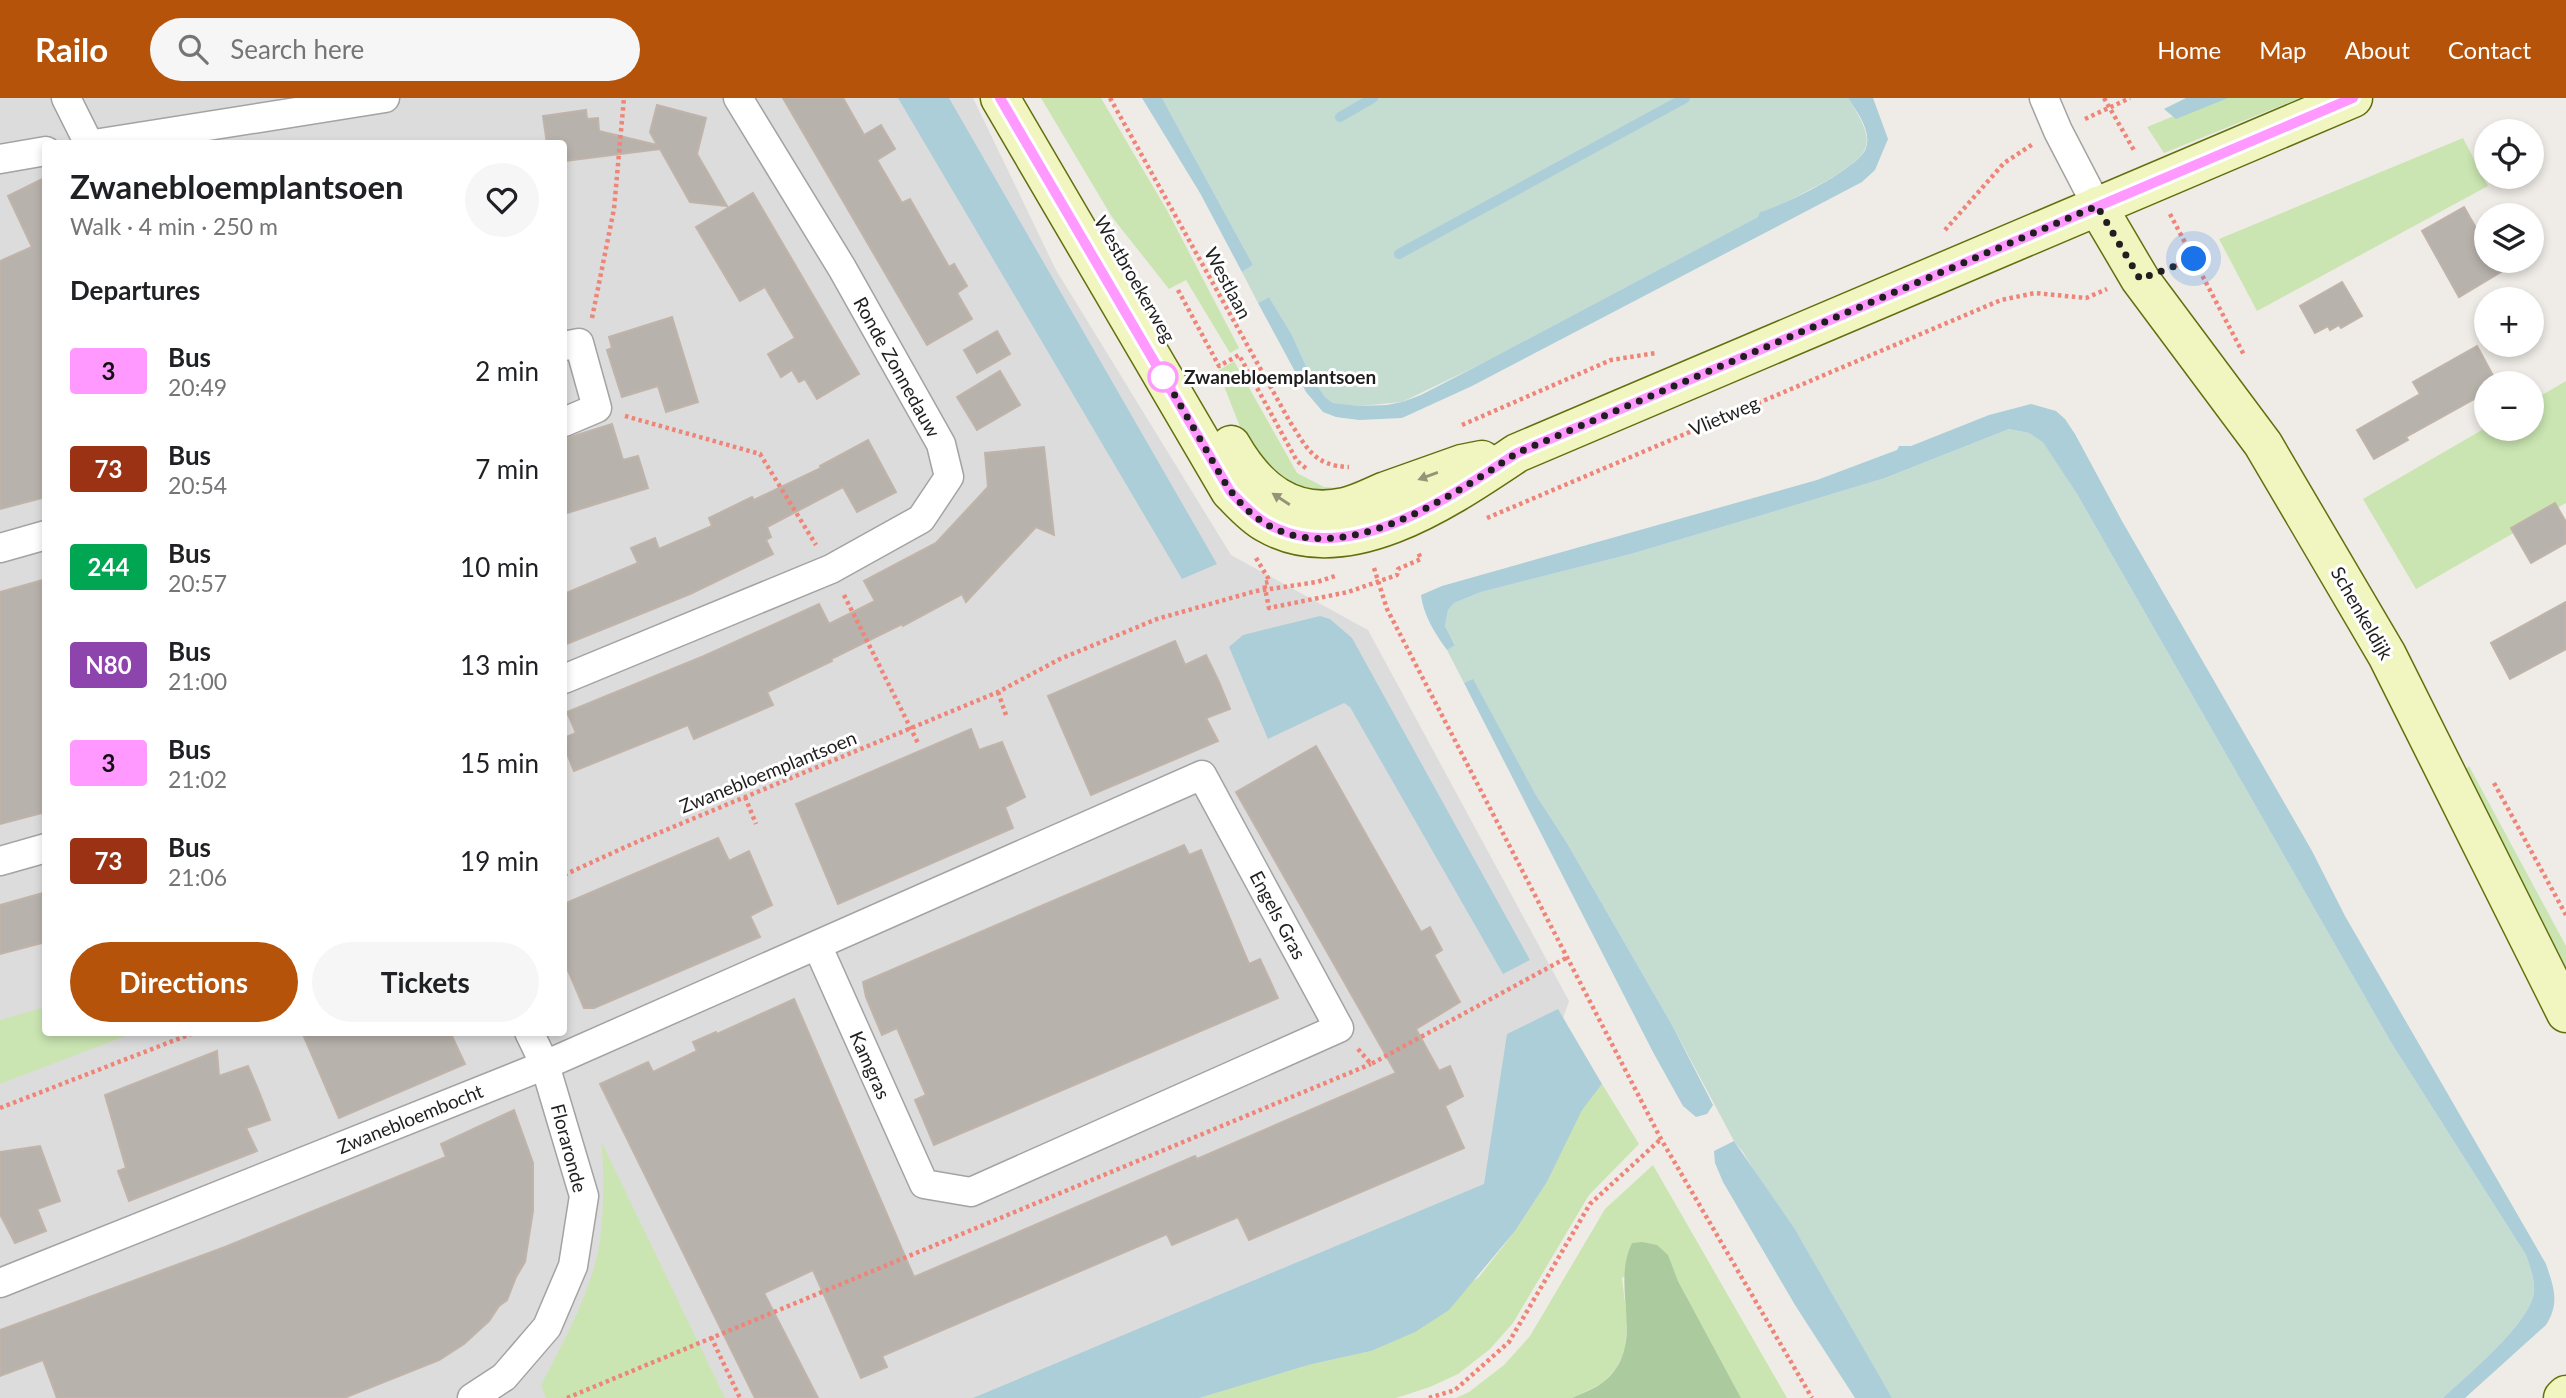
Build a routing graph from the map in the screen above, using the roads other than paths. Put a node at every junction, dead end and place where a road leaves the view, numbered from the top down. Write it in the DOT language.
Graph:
graph roads {
  1 [pos="66,98"];
  2 [pos="385,98"];
  3 [pos="738,98"];
  4 [pos="1000,98"];
  5 [pos="1030,98"];
  6 [pos="2044,98"];
  7 [pos="2353,98"];
  8 [pos="87,140"];
  9 [pos="119,140"];
  10 [pos="42,152"];
  11 [pos="0,159"];
  12 [pos="2097,206"];
  13 [pos="571,345"];
  14 [pos="567,421"];
  15 [pos="1362,535"];
  16 [pos="42,536"];
  17 [pos="0,548"];
  18 [pos="567,678"];
  19 [pos="42,849"];
  20 [pos="0,861"];
  21 [pos="817,945"];
  22 [pos="2566,1013"];
  23 [pos="531,1036"];
  24 [pos="545,1065"];
  25 [pos="924,1184"];
  26 [pos="0,1283"];
  27 [pos="509,1387"];
  28 [pos="472,1398"];
  1 -- 8 [label="street"];
  2 -- 9 [label="street"];
  3 -- 18 [label="street, Ronde Zonnedauw"];
  4 -- 15 [label="main road, Westbroekerweg"];
  15 -- 5 [label="main road, Westbroekerweg, one-way"];
  6 -- 12 [label="street"];
  7 -- 12 [label="main road"];
  10 -- 11 [label="street"];
  12 -- 15 [label="main road"];
  12 -- 22 [label="main road, Schenkeldijk"];
  13 -- 14 [label="street"];
  16 -- 17 [label="street"];
  19 -- 20 [label="street"];
  21 -- 24 [label="street, Zwanebloembocht"];
  21 -- 25 [label="street, Kamgras"];
  21 -- 25 [label="street, Engels Gras"];
  23 -- 24 [label="street, Floraronde"];
  24 -- 26 [label="street, Zwanebloembocht"];
  24 -- 27 [label="street, Floraronde"];
  27 -- 28 [label="street, Floraronde"];
}
